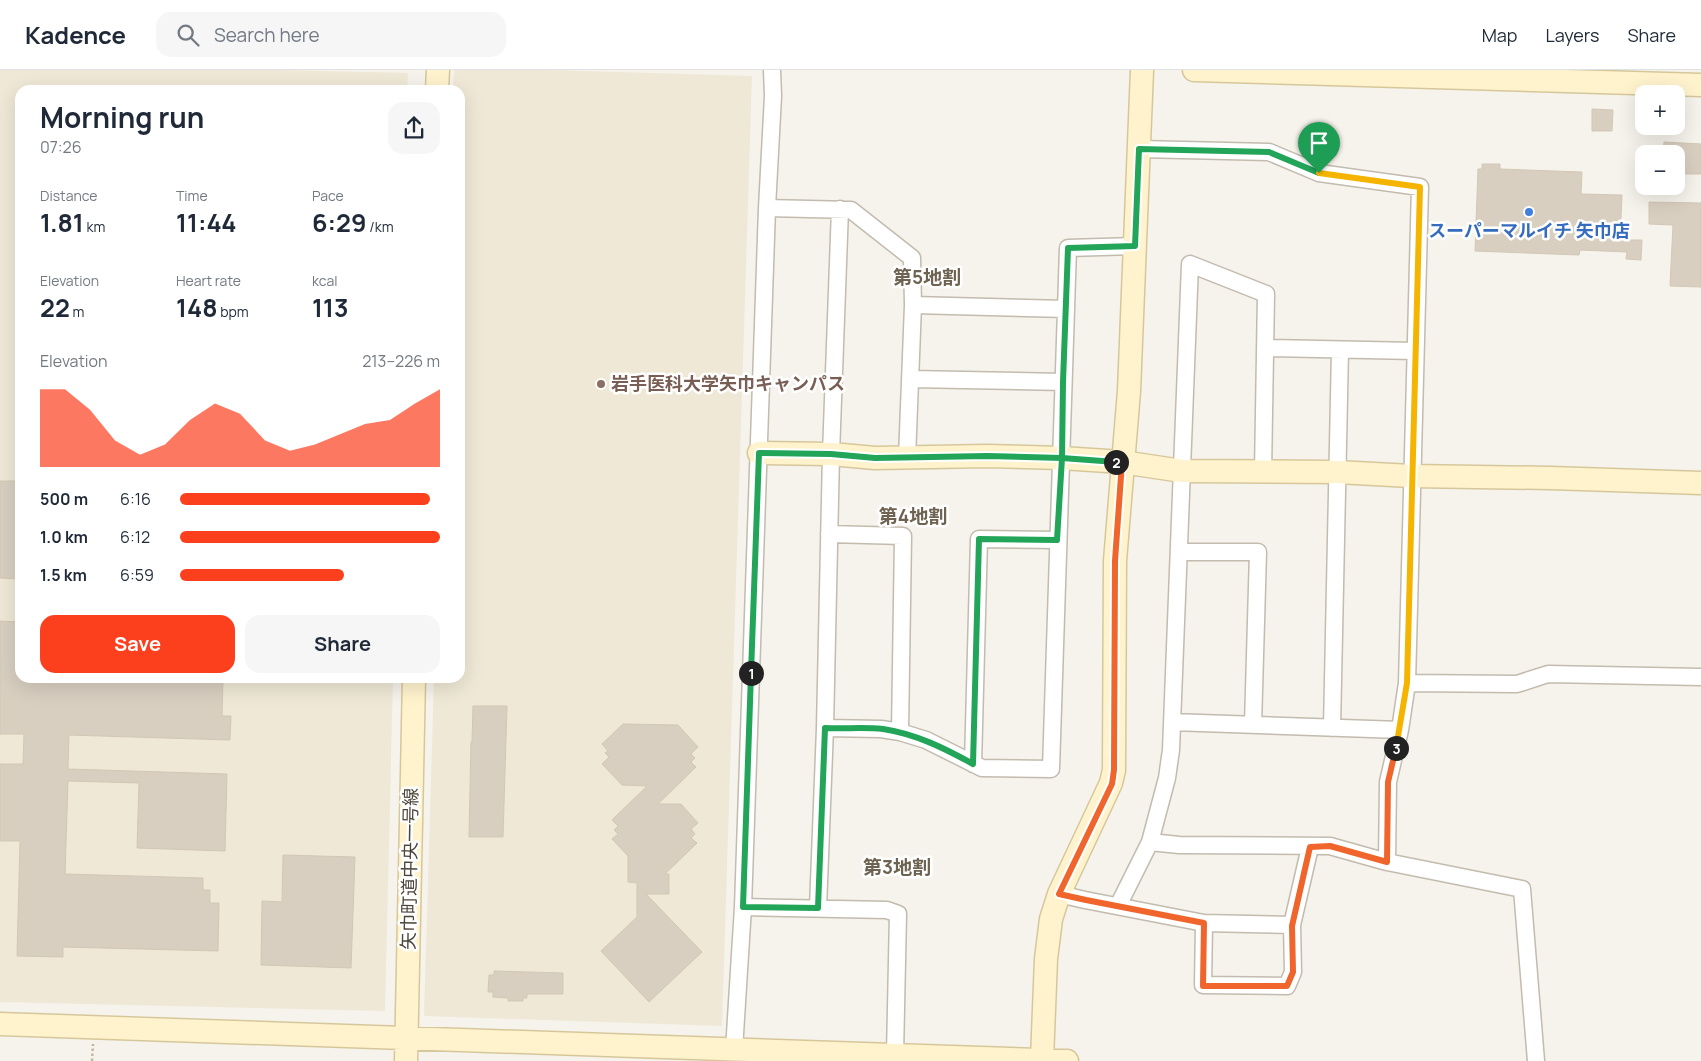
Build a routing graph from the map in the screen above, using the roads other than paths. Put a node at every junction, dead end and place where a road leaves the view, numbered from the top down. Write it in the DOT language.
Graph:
graph roads {
  1 [pos="438,70"];
  2 [pos="772,70"];
  3 [pos="1142,70"];
  4 [pos="1194,70"];
  5 [pos="1548,75"];
  6 [pos="437,85"];
  7 [pos="1701,85"];
  8 [pos="1139,149"];
  9 [pos="767,208"];
  10 [pos="840,209"];
  11 [pos="1135,246"];
  12 [pos="913,306"];
  13 [pos="1066,309"];
  14 [pos="1265,348"];
  15 [pos="1340,350"];
  16 [pos="1415,351"];
  17 [pos="910,379"];
  18 [pos="1063,382"];
  19 [pos="759,453"];
  20 [pos="831,454"];
  21 [pos="907,458"];
  22 [pos="1062,458"];
  23 [pos="1122,462"];
  24 [pos="1182,471"];
  25 [pos="1263,472"];
  26 [pos="1337,472"];
  27 [pos="1411,476"];
  28 [pos="1701,483"];
  29 [pos="829,534"];
  30 [pos="1057,540"];
  31 [pos="1179,552"];
  32 [pos="1701,677"];
  33 [pos="414,683"];
  34 [pos="1407,683"];
  35 [pos="1172,722"];
  36 [pos="1253,725"];
  37 [pos="825,728"];
  38 [pos="1332,728"];
  39 [pos="1400,730"];
  40 [pos="900,732"];
  41 [pos="973,764"];
  42 [pos="1150,842"];
  43 [pos="1310,847"];
  44 [pos="1387,862"];
  45 [pos="1059,894"];
  46 [pos="1118,906"];
  47 [pos="743,907"];
  48 [pos="818,908"];
  49 [pos="1204,923"];
  50 [pos="1292,926"];
  51 [pos="0,1024"];
  52 [pos="407,1038"];
  53 [pos="734,1050"];
  54 [pos="895,1055"];
  55 [pos="1042,1059"];
  56 [pos="406,1061"];
  57 [pos="1067,1061"];
  58 [pos="1536,1061"];
  1 -- 6 [label="street"];
  2 -- 9 [label="street"];
  3 -- 8 [label="street"];
  4 -- 5 [label="street"];
  5 -- 7 [label="street"];
  8 -- 11 [label="street"];
  8 -- 16 [label="street"];
  9 -- 10 [label="street"];
  9 -- 19 [label="street"];
  10 -- 12 [label="street"];
  10 -- 20 [label="street"];
  11 -- 13 [label="street"];
  11 -- 23 [label="street"];
  12 -- 13 [label="street"];
  12 -- 17 [label="street"];
  13 -- 18 [label="street"];
  14 -- 15 [label="street"];
  14 -- 24 [label="street"];
  14 -- 25 [label="street"];
  15 -- 16 [label="street"];
  15 -- 26 [label="street"];
  16 -- 27 [label="street"];
  17 -- 18 [label="street"];
  17 -- 21 [label="street"];
  18 -- 22 [label="street"];
  19 -- 20 [label="street"];
  19 -- 47 [label="street"];
  20 -- 21 [label="street"];
  20 -- 29 [label="street"];
  21 -- 22 [label="street"];
  22 -- 23 [label="street"];
  22 -- 30 [label="street"];
  23 -- 24 [label="street"];
  23 -- 45 [label="street"];
  24 -- 25 [label="street"];
  24 -- 31 [label="street"];
  25 -- 26 [label="street"];
  26 -- 27 [label="street"];
  26 -- 38 [label="street"];
  27 -- 28 [label="street"];
  27 -- 34 [label="street"];
  29 -- 37 [label="street"];
  29 -- 40 [label="street"];
  30 -- 41 [label="street"];
  30 -- 41 [label="street"];
  31 -- 35 [label="street"];
  31 -- 36 [label="street"];
  32 -- 34 [label="street"];
  33 -- 52 [label="street, 矢巾町道中央一号線"];
  34 -- 39 [label="street"];
  35 -- 36 [label="street"];
  35 -- 42 [label="street"];
  36 -- 38 [label="street"];
  37 -- 40 [label="street"];
  37 -- 48 [label="street"];
  38 -- 39 [label="street"];
  39 -- 44 [label="street"];
  40 -- 41 [label="street"];
  42 -- 43 [label="street"];
  42 -- 46 [label="street"];
  43 -- 44 [label="street"];
  43 -- 50 [label="street"];
  44 -- 58 [label="street"];
  45 -- 46 [label="street"];
  45 -- 55 [label="street"];
  46 -- 49 [label="street"];
  47 -- 48 [label="street"];
  47 -- 53 [label="street"];
  48 -- 54 [label="street"];
  49 -- 50 [label="street"];
  49 -- 50 [label="street"];
  51 -- 52 [label="street"];
  52 -- 53 [label="street"];
  52 -- 56 [label="street, 矢巾町道中央一号線"];
  53 -- 54 [label="street"];
  54 -- 55 [label="street"];
  55 -- 57 [label="street"];
}
